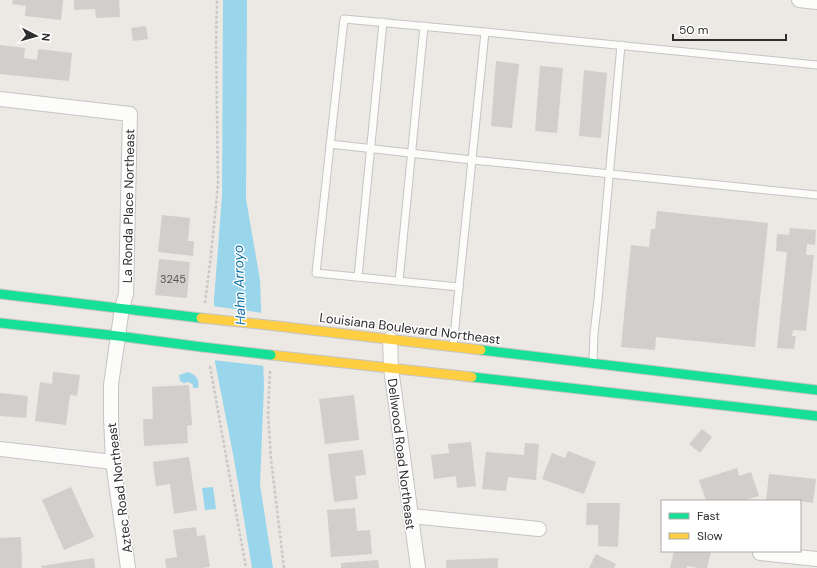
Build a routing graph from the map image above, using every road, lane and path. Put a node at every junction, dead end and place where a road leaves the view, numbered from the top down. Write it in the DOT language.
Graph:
graph roads {
  1 [pos="217,0"];
  2 [pos="799,0"];
  3 [pos="817,2"];
  4 [pos="383,22"];
  5 [pos="424,26"];
  6 [pos="485,32"];
  7 [pos="621,45"];
  8 [pos="817,65"];
  9 [pos="0,99"];
  10 [pos="330,144"];
  11 [pos="371,148"];
  12 [pos="412,153"];
  13 [pos="472,160"];
  14 [pos="609,174"];
  15 [pos="817,195"];
  16 [pos="358,277"];
  17 [pos="400,281"];
  18 [pos="459,287"];
  19 [pos="0,294"];
  20 [pos="205,305"];
  21 [pos="122,308"];
  22 [pos="0,323"];
  23 [pos="118,336"];
  24 [pos="390,339"];
  25 [pos="453,346"];
  26 [pos="593,362"];
  27 [pos="209,363"];
  28 [pos="270,368"];
  29 [pos="391,368"];
  30 [pos="817,390"];
  31 [pos="817,416"];
  32 [pos="0,449"];
  33 [pos="113,462"];
  34 [pos="411,516"];
  35 [pos="539,529"];
  36 [pos="760,553"];
  37 [pos="817,559"];
  38 [pos="128,568"];
  39 [pos="246,568"];
  40 [pos="284,568"];
  41 [pos="418,568"];
  1 -- 20 [label="path"];
  2 -- 3 [label="street"];
  4 -- 5 [label="lane"];
  4 -- 10 [label="lane"];
  4 -- 11 [label="lane"];
  5 -- 6 [label="lane"];
  5 -- 12 [label="lane"];
  6 -- 7 [label="lane"];
  6 -- 13 [label="lane"];
  7 -- 8 [label="lane"];
  7 -- 14 [label="lane"];
  9 -- 21 [label="street, La Ronda Place Northeast"];
  10 -- 11 [label="lane"];
  10 -- 16 [label="lane"];
  11 -- 12 [label="lane"];
  11 -- 16 [label="lane"];
  12 -- 13 [label="lane"];
  12 -- 17 [label="lane"];
  13 -- 14 [label="lane"];
  13 -- 18 [label="lane"];
  14 -- 15 [label="lane"];
  14 -- 26 [label="lane"];
  16 -- 17 [label="lane"];
  17 -- 18 [label="lane"];
  18 -- 25 [label="lane"];
  19 -- 21 [label="main road, Louisiana Boulevard Northeast"];
  21 -- 23 [label="street, Aztec Road Northeast"];
  21 -- 24 [label="main road, Louisiana Boulevard Northeast, bridge"];
  22 -- 23 [label="main road"];
  23 -- 29 [label="main road, bridge"];
  23 -- 33 [label="street, Aztec Road Northeast"];
  24 -- 25 [label="main road, Louisiana Boulevard Northeast"];
  24 -- 29 [label="street, Dellwood Road Northeast"];
  25 -- 26 [label="main road, Louisiana Boulevard Northeast"];
  26 -- 30 [label="main road, Louisiana Boulevard Northeast"];
  27 -- 39 [label="path"];
  28 -- 40 [label="path"];
  29 -- 31 [label="main road"];
  29 -- 34 [label="street, Dellwood Road Northeast"];
  32 -- 33 [label="street"];
  33 -- 38 [label="street, Aztec Road Northeast"];
  34 -- 35 [label="street"];
  34 -- 41 [label="street, Dellwood Road Northeast"];
  36 -- 37 [label="street"];
}
